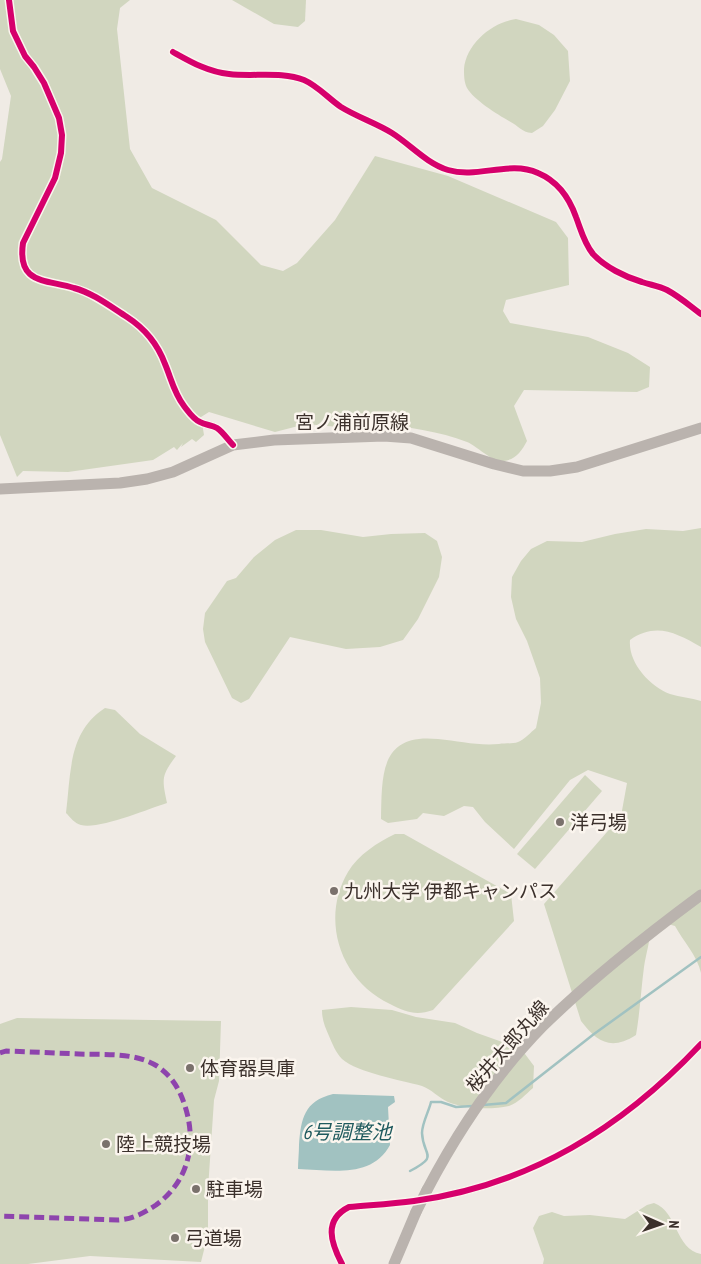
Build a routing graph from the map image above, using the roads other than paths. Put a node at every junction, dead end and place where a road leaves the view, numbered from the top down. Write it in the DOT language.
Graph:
graph roads {
  1 [pos="9,0"];
  2 [pos="173,52"];
  3 [pos="701,314"];
  4 [pos="701,428"];
  5 [pos="233,445"];
  6 [pos="0,489"];
  7 [pos="701,895"];
  8 [pos="701,1044"];
  9 [pos="342,1264"];
  10 [pos="394,1264"];
  1 -- 5 [label="street"];
  2 -- 3 [label="street"];
  4 -- 5 [label="main road, 宮ノ浦前原線"];
  5 -- 6 [label="main road, 宮ノ浦前原線"];
  7 -- 10 [label="main road, 桜井太郎丸線, bridge"];
  8 -- 9 [label="street"];
}
